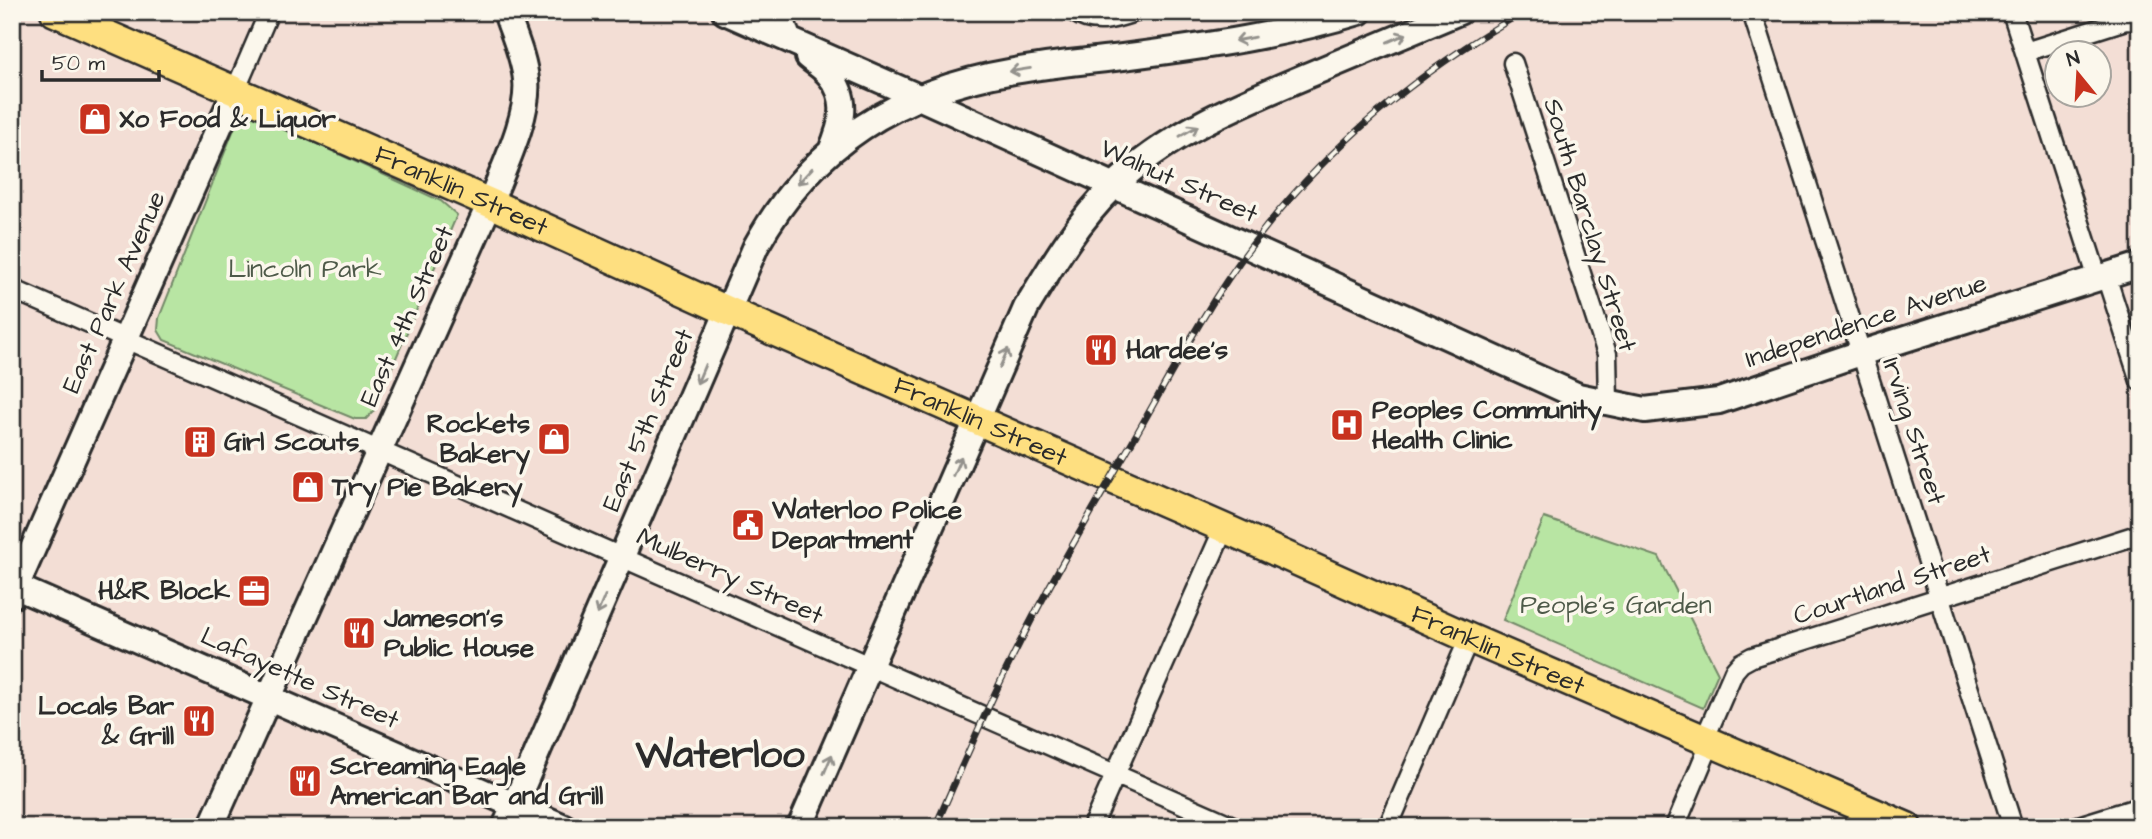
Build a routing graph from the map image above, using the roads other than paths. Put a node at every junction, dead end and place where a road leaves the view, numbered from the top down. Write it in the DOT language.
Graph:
graph roads {
  1 [pos="55,12"];
  2 [pos="269,12"];
  3 [pos="506,12"];
  4 [pos="725,12"];
  5 [pos="783,12"];
  6 [pos="1135,12"];
  7 [pos="1359,12"];
  8 [pos="1459,12"];
  9 [pos="1752,12"];
  10 [pos="2012,12"];
  11 [pos="1075,13"];
  12 [pos="2140,21"];
  13 [pos="792,42"];
  14 [pos="2025,52"];
  15 [pos="1513,63"];
  16 [pos="235,91"];
  17 [pos="921,98"];
  18 [pos="831,151"];
  19 [pos="1114,185"];
  20 [pos="490,203"];
  21 [pos="2140,265"];
  22 [pos="2102,278"];
  23 [pos="12,289"];
  24 [pos="728,312"];
  25 [pos="125,339"];
  26 [pos="1861,353"];
  27 [pos="2140,381"];
  28 [pos="1608,403"];
  29 [pos="977,420"];
  30 [pos="379,451"];
  31 [pos="1224,528"];
  32 [pos="2140,534"];
  33 [pos="622,557"];
  34 [pos="14,589"];
  35 [pos="1940,597"];
  36 [pos="1469,638"];
  37 [pos="870,666"];
  38 [pos="269,697"];
  39 [pos="1708,740"];
  40 [pos="1115,774"];
  41 [pos="2140,807"];
  42 [pos="510,816"];
  43 [pos="211,827"];
  44 [pos="564,827"];
  45 [pos="800,827"];
  46 [pos="1092,827"];
  47 [pos="1235,827"];
  48 [pos="1388,827"];
  49 [pos="1675,827"];
  50 [pos="1908,827"];
  51 [pos="2013,827"];
  52 [pos="2075,827"];
  1 -- 16 [label="main road, Franklin Street"];
  2 -- 16 [label="street, East Park Avenue"];
  3 -- 20 [label="main road, East 4th Street"];
  4 -- 13 [label="main road, Walnut Street"];
  5 -- 13 [label="street"];
  6 -- 11 [label="street"];
  7 -- 17 [label="main road, East 5th Street, one-way"];
  19 -- 8 [label="main road, one-way"];
  9 -- 26 [label="street, Irving Street"];
  10 -- 14 [label="street"];
  12 -- 14 [label="street"];
  13 -- 17 [label="main road, Walnut Street"];
  13 -- 18 [label="main road"];
  14 -- 22 [label="street"];
  15 -- 28 [label="street, South Barclay Street"];
  16 -- 20 [label="main road, Franklin Street"];
  16 -- 25 [label="main road, East Park Avenue"];
  17 -- 18 [label="main road, East 5th Street"];
  17 -- 19 [label="main road, Walnut Street"];
  18 -- 24 [label="main road, East 5th Street, one-way"];
  19 -- 28 [label="main road, Walnut Street"];
  29 -- 19 [label="main road, one-way"];
  20 -- 24 [label="main road, Franklin Street"];
  20 -- 30 [label="main road, East 4th Street"];
  21 -- 22 [label="main road, Independence Avenue"];
  22 -- 26 [label="main road, Independence Avenue"];
  22 -- 27 [label="street"];
  23 -- 25 [label="street, Mulberry Street"];
  24 -- 29 [label="main road, Franklin Street"];
  24 -- 33 [label="main road, East 5th Street, one-way"];
  25 -- 30 [label="street, Mulberry Street"];
  25 -- 34 [label="main road, East Park Avenue"];
  26 -- 28 [label="main road, Independence Avenue"];
  26 -- 35 [label="street, Irving Street"];
  29 -- 31 [label="main road, Franklin Street"];
  37 -- 29 [label="main road, one-way"];
  30 -- 33 [label="street, Mulberry Street"];
  30 -- 38 [label="main road, East 4th Street"];
  31 -- 36 [label="main road, Franklin Street"];
  31 -- 40 [label="street"];
  32 -- 35 [label="street, Courtland Street"];
  33 -- 37 [label="street, Mulberry Street"];
  33 -- 42 [label="main road, East 5th Street, one-way"];
  34 -- 38 [label="main road, Lafayette Street"];
  35 -- 39 [label="street, Courtland Street"];
  35 -- 51 [label="street, Irving Street"];
  36 -- 39 [label="main road, Franklin Street"];
  36 -- 48 [label="street"];
  37 -- 40 [label="street, Mulberry Street"];
  45 -- 37 [label="main road, one-way"];
  38 -- 42 [label="main road, Lafayette Street"];
  38 -- 43 [label="main road, East 4th Street"];
  39 -- 49 [label="street, Courtland Street"];
  39 -- 50 [label="main road, Franklin Street"];
  40 -- 46 [label="street"];
  40 -- 47 [label="street, Mulberry Street"];
  41 -- 52 [label="street"];
  42 -- 44 [label="main road, Lafayette Street"];
}
